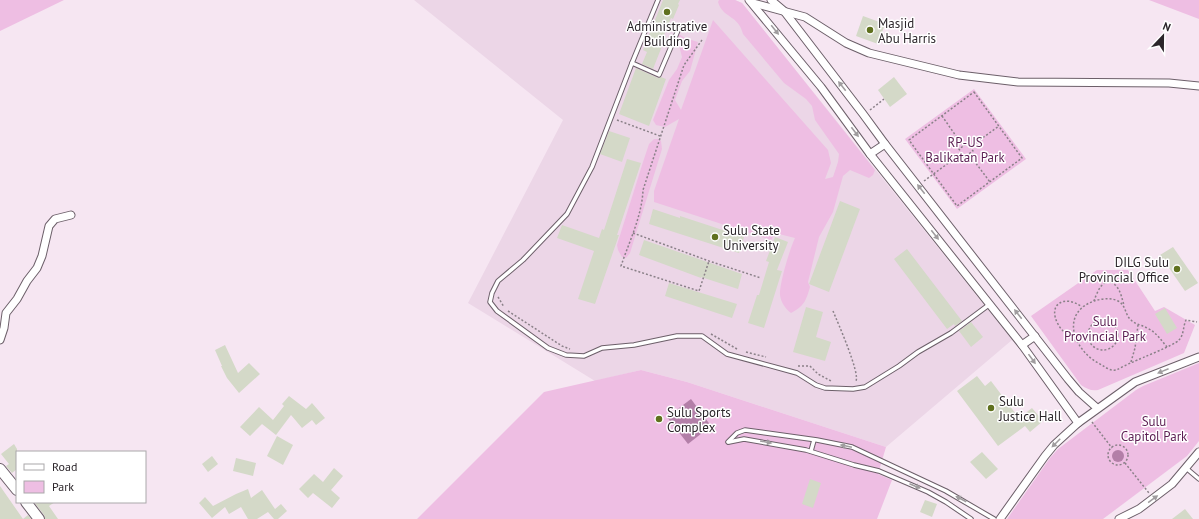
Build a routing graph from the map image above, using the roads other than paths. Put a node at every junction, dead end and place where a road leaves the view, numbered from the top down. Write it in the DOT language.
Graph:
graph roads {
  1 [pos="658,0"];
  2 [pos="771,0"];
  3 [pos="751,1"];
  4 [pos="784,11"];
  5 [pos="679,28"];
  6 [pos="632,63"];
  7 [pos="1199,86"];
  8 [pos="885,144"];
  9 [pos="870,154"];
  10 [pos="71,215"];
  11 [pos="990,304"];
  12 [pos="1035,336"];
  13 [pos="0,340"];
  14 [pos="1022,345"];
  15 [pos="1199,357"];
  16 [pos="1097,408"];
  17 [pos="1078,423"];
  18 [pos="814,440"];
  19 [pos="811,451"];
  20 [pos="1199,452"];
  21 [pos="1186,468"];
  22 [pos="0,469"];
  23 [pos="1199,479"];
  24 [pos="16,489"];
  25 [pos="27,503"];
  26 [pos="39,519"];
  27 [pos="971,519"];
  28 [pos="994,519"];
  29 [pos="1000,519"];
  30 [pos="1119,519"];
  1 -- 6 [label="lane"];
  2 -- 4 [label="street"];
  3 -- 4 [label="street"];
  3 -- 9 [label="street, one-way"];
  4 -- 7 [label="street"];
  8 -- 4 [label="street, one-way"];
  5 -- 6 [label="lane"];
  6 -- 11 [label="lane"];
  8 -- 9 [label="street"];
  12 -- 8 [label="street, one-way"];
  9 -- 11 [label="street, one-way"];
  10 -- 13 [label="street"];
  11 -- 14 [label="street"];
  12 -- 14 [label="street"];
  12 -- 16 [label="street"];
  14 -- 17 [label="street, one-way"];
  15 -- 16 [label="street, one-way"];
  16 -- 17 [label="street"];
  17 -- 29 [label="street, one-way"];
  18 -- 19 [label="lane"];
  18 -- 19 [label="lane, one-way"];
  28 -- 18 [label="lane, one-way"];
  19 -- 27 [label="lane, one-way"];
  20 -- 21 [label="street"];
  21 -- 23 [label="lane"];
  30 -- 21 [label="street, one-way"];
  22 -- 24 [label="main road"];
  25 -- 26 [label="main road"];
}
